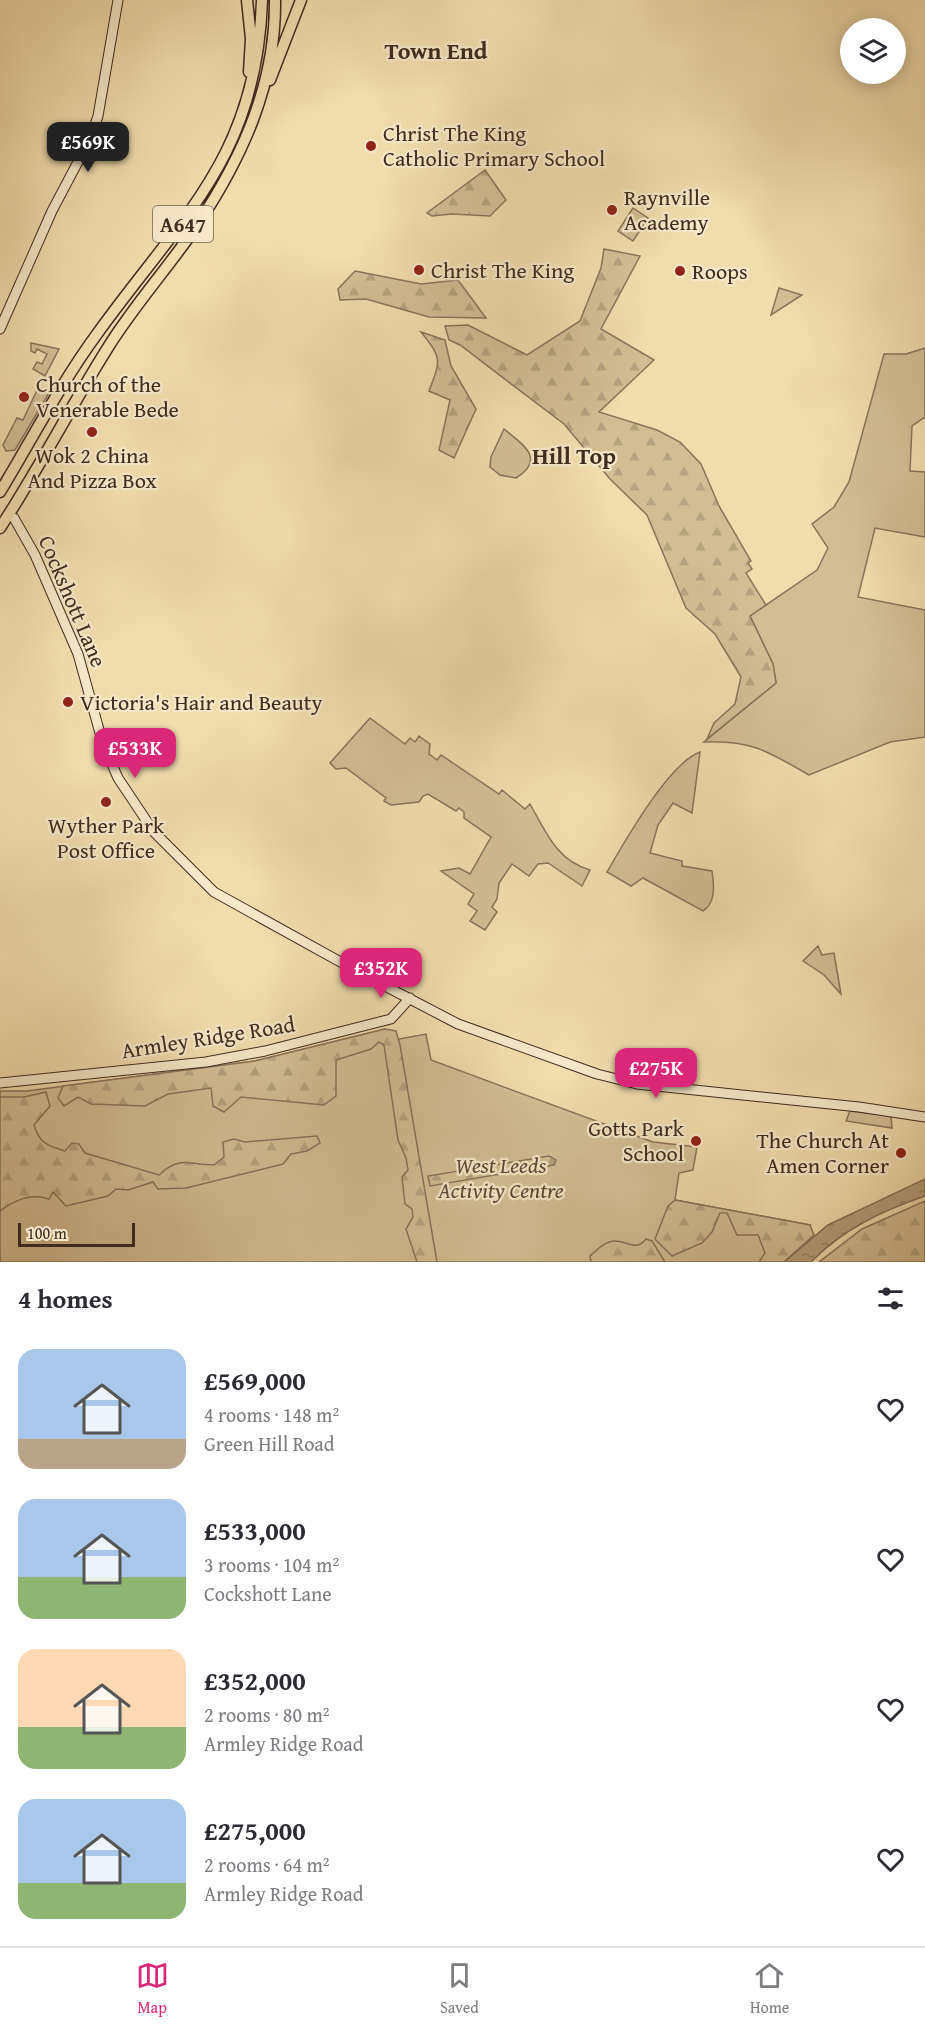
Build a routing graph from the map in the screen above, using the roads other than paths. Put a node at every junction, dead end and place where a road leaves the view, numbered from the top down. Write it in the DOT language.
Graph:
graph roads {
  1 [pos="118,0"];
  2 [pos="247,0"];
  3 [pos="262,0"];
  4 [pos="275,0"];
  5 [pos="301,0"];
  6 [pos="260,102"];
  7 [pos="247,105"];
  8 [pos="0,328"];
  9 [pos="0,492"];
  10 [pos="4,517"];
  11 [pos="0,528"];
  12 [pos="410,998"];
  13 [pos="0,1083"];
  14 [pos="925,1117"];
  1 -- 8 [label="street"];
  2 -- 7 [label="main road, A647"];
  3 -- 7 [label="main road, A647"];
  4 -- 6 [label="main road, A647"];
  5 -- 6 [label="main road, A647"];
  6 -- 10 [label="main road, A647"];
  7 -- 9 [label="main road, A647"];
  9 -- 10 [label="main road"];
  10 -- 11 [label="main road, A647"];
  10 -- 12 [label="street, Cockshott Lane"];
  12 -- 13 [label="street, Armley Ridge Road"];
  12 -- 14 [label="street"];
}
